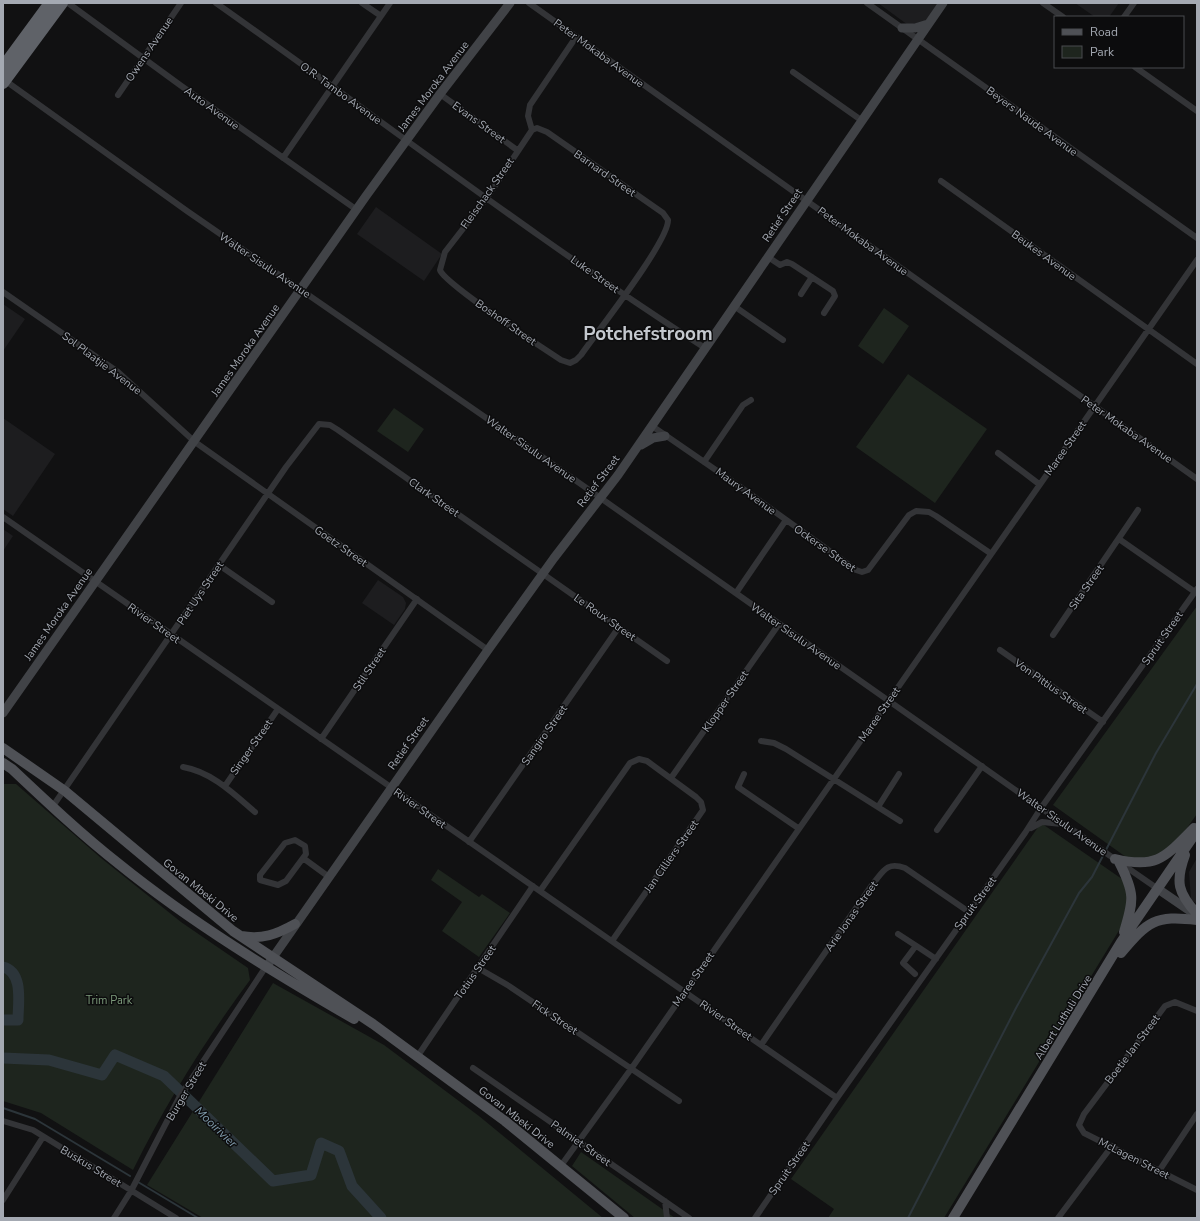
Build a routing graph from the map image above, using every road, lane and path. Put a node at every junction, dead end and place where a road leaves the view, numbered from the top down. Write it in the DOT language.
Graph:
graph roads {
  1 [pos="50,3"];
  2 [pos="62,3"];
  3 [pos="68,3"];
  4 [pos="181,3"];
  5 [pos="216,3"];
  6 [pos="362,3"];
  7 [pos="390,3"];
  8 [pos="510,3"];
  9 [pos="529,3"];
  10 [pos="867,3"];
  11 [pos="943,3"];
  12 [pos="1043,3"];
  13 [pos="1134,3"];
  14 [pos="381,16"];
  15 [pos="1062,16"];
  16 [pos="1125,16"];
  17 [pos="928,24"];
  18 [pos="902,28"];
  19 [pos="576,37"];
  20 [pos="918,39"];
  21 [pos="144,57"];
  22 [pos="3,67"];
  23 [pos="1136,68"];
  24 [pos="793,72"];
  25 [pos="4,81"];
  26 [pos="332,87"];
  27 [pos="440,94"];
  28 [pos="118,95"];
  29 [pos="1197,111"];
  30 [pos="861,120"];
  31 [pos="532,130"];
  32 [pos="406,141"];
  33 [pos="517,150"];
  34 [pos="283,158"];
  35 [pos="941,181"];
  36 [pos="486,198"];
  37 [pos="807,200"];
  38 [pos="357,210"];
  39 [pos="1197,238"];
  40 [pos="768,257"];
  41 [pos="1197,260"];
  42 [pos="440,273"];
  43 [pos="812,277"];
  44 [pos="302,290"];
  45 [pos="3,292"];
  46 [pos="801,294"];
  47 [pos="625,296"];
  48 [pos="734,306"];
  49 [pos="824,313"];
  50 [pos="1148,330"];
  51 [pos="783,340"];
  52 [pos="705,348"];
  53 [pos="1197,364"];
  54 [pos="751,400"];
  55 [pos="1094,406"];
  56 [pos="324,423"];
  57 [pos="652,426"];
  58 [pos="665,436"];
  59 [pos="194,442"];
  60 [pos="639,446"];
  61 [pos="998,453"];
  62 [pos="704,462"];
  63 [pos="1197,479"];
  64 [pos="1039,484"];
  65 [pos="267,495"];
  66 [pos="601,498"];
  67 [pos="1138,510"];
  68 [pos="3,517"];
  69 [pos="786,520"];
  70 [pos="1119,539"];
  71 [pos="990,553"];
  72 [pos="219,565"];
  73 [pos="544,573"];
  74 [pos="95,582"];
  75 [pos="1196,590"];
  76 [pos="736,594"];
  77 [pos="416,599"];
  78 [pos="272,602"];
  79 [pos="779,624"];
  80 [pos="619,628"];
  81 [pos="172,635"];
  82 [pos="1052,635"];
  83 [pos="488,650"];
  84 [pos="1000,650"];
  85 [pos="667,661"];
  86 [pos="889,700"];
  87 [pos="278,708"];
  88 [pos="3,713"];
  89 [pos="1103,722"];
  90 [pos="321,739"];
  91 [pos="761,741"];
  92 [pos="3,748"];
  93 [pos="3,763"];
  94 [pos="982,766"];
  95 [pos="183,767"];
  96 [pos="8,768"];
  97 [pos="744,774"];
  98 [pos="899,774"];
  99 [pos="671,778"];
  100 [pos="833,778"];
  101 [pos="224,786"];
  102 [pos="392,788"];
  103 [pos="65,791"];
  104 [pos="54,806"];
  105 [pos="878,807"];
  106 [pos="1041,808"];
  107 [pos="255,812"];
  108 [pos="900,821"];
  109 [pos="1197,824"];
  110 [pos="1065,825"];
  111 [pos="798,828"];
  112 [pos="936,830"];
  113 [pos="1197,831"];
  114 [pos="1025,833"];
  115 [pos="1191,840"];
  116 [pos="469,842"];
  117 [pos="303,858"];
  118 [pos="1115,859"];
  119 [pos="329,877"];
  120 [pos="534,886"];
  121 [pos="1158,889"];
  122 [pos="540,891"];
  123 [pos="969,912"];
  124 [pos="1197,915"];
  125 [pos="1197,920"];
  126 [pos="295,924"];
  127 [pos="898,934"];
  128 [pos="239,936"];
  129 [pos="612,941"];
  130 [pos="1122,942"];
  131 [pos="918,947"];
  132 [pos="272,958"];
  133 [pos="936,959"];
  134 [pos="266,968"];
  135 [pos="478,968"];
  136 [pos="1105,971"];
  137 [pos="915,974"];
  138 [pos="684,991"];
  139 [pos="1197,1012"];
  140 [pos="393,1039"];
  141 [pos="761,1045"];
  142 [pos="417,1057"];
  143 [pos="473,1068"];
  144 [pos="631,1069"];
  145 [pos="838,1098"];
  146 [pos="679,1101"];
  147 [pos="1197,1114"];
  148 [pos="1080,1120"];
  149 [pos="3,1121"];
  150 [pos="43,1137"];
  151 [pos="579,1142"];
  152 [pos="1112,1146"];
  153 [pos="560,1167"];
  154 [pos="1159,1170"];
  155 [pos="1197,1190"];
  156 [pos="131,1191"];
  157 [pos="3,1200"];
  158 [pos="665,1201"];
  159 [pos="114,1218"];
  160 [pos="176,1218"];
  161 [pos="624,1218"];
  162 [pos="667,1218"];
  163 [pos="689,1218"];
  164 [pos="755,1218"];
  165 [pos="953,1218"];
  166 [pos="1058,1218"];
  1 -- 22 [label="highway"];
  2 -- 25 [label="highway"];
  3 -- 21 [label="street, Auto Avenue"];
  4 -- 21 [label="street, Owens Avenue"];
  5 -- 26 [label="street, O.R. Tambo Avenue"];
  6 -- 14 [label="street"];
  7 -- 14 [label="street"];
  8 -- 27 [label="street, James Moroka Avenue"];
  9 -- 19 [label="street, Peter Mokaba Avenue"];
  10 -- 18 [label="street, Beyers Naude Avenue"];
  11 -- 17 [label="street, Retief Street"];
  12 -- 15 [label="street"];
  13 -- 16 [label="street"];
  14 -- 26 [label="street"];
  17 -- 18 [label="street"];
  17 -- 20 [label="street, Retief Street"];
  18 -- 20 [label="street, Beyers Naude Avenue"];
  19 -- 31 [label="street"];
  19 -- 37 [label="street, Peter Mokaba Avenue"];
  20 -- 30 [label="street, Retief Street"];
  20 -- 39 [label="street, Beyers Naude Avenue"];
  21 -- 28 [label="street, Owens Avenue"];
  21 -- 34 [label="street, Auto Avenue"];
  23 -- 29 [label="street"];
  24 -- 30 [label="street"];
  25 -- 44 [label="street, Walter Sisulu Avenue"];
  26 -- 32 [label="street, O.R. Tambo Avenue"];
  26 -- 34 [label="street"];
  27 -- 32 [label="street, James Moroka Avenue"];
  27 -- 33 [label="street, Evans Street"];
  30 -- 37 [label="street, Retief Street"];
  31 -- 33 [label="street, Fleischack Street"];
  31 -- 47 [label="street, Barnard Street"];
  32 -- 36 [label="street, O.R. Tambo Avenue"];
  32 -- 38 [label="street, James Moroka Avenue"];
  33 -- 36 [label="street, Fleischack Street"];
  34 -- 38 [label="street, Auto Avenue"];
  35 -- 50 [label="street, Beukes Avenue"];
  36 -- 42 [label="street, Fleischack Street"];
  36 -- 47 [label="street, Luke Street"];
  37 -- 40 [label="street, Retief Street"];
  37 -- 55 [label="street, Peter Mokaba Avenue"];
  38 -- 44 [label="street, James Moroka Avenue"];
  40 -- 43 [label="street"];
  40 -- 48 [label="street, Retief Street"];
  41 -- 50 [label="street, Maree Street"];
  42 -- 47 [label="street, Boshoff Street"];
  43 -- 46 [label="street"];
  43 -- 49 [label="street"];
  44 -- 59 [label="street, James Moroka Avenue"];
  44 -- 66 [label="street, Walter Sisulu Avenue"];
  45 -- 59 [label="street, Sol Plaatjie Avenue"];
  47 -- 52 [label="street, Luke Street"];
  48 -- 51 [label="street"];
  48 -- 52 [label="street, Retief Street"];
  50 -- 53 [label="street, Beukes Avenue"];
  50 -- 55 [label="street, Maree Street"];
  52 -- 57 [label="street, Retief Street"];
  54 -- 62 [label="street"];
  55 -- 63 [label="street, Peter Mokaba Avenue"];
  55 -- 64 [label="street, Maree Street"];
  56 -- 65 [label="street, Piet Uys Street"];
  56 -- 73 [label="street, Clark Street"];
  57 -- 58 [label="street, Maury Avenue"];
  57 -- 60 [label="street, Retief Street"];
  58 -- 60 [label="street"];
  58 -- 62 [label="street, Maury Avenue"];
  59 -- 65 [label="street, Goetz Street"];
  59 -- 74 [label="street, James Moroka Avenue"];
  60 -- 66 [label="street, Retief Street"];
  61 -- 64 [label="street"];
  62 -- 69 [label="street, Maury Avenue"];
  64 -- 71 [label="street, Maree Street"];
  65 -- 72 [label="street, Piet Uys Street"];
  65 -- 77 [label="street, Goetz Street"];
  66 -- 73 [label="street, Retief Street"];
  66 -- 76 [label="street, Walter Sisulu Avenue"];
  67 -- 70 [label="street, Sita Street"];
  68 -- 74 [label="street, Rivier Street"];
  69 -- 71 [label="street, Ockerse Street"];
  69 -- 76 [label="street, Maury Avenue"];
  70 -- 75 [label="street"];
  70 -- 82 [label="street, Sita Street"];
  71 -- 86 [label="street, Maree Street"];
  72 -- 78 [label="street"];
  72 -- 81 [label="street, Piet Uys Street"];
  73 -- 80 [label="street, Le Roux Street"];
  73 -- 83 [label="street, Retief Street"];
  74 -- 81 [label="street, Rivier Street"];
  74 -- 88 [label="street, James Moroka Avenue"];
  75 -- 89 [label="street, Spruit Street"];
  76 -- 79 [label="street, Walter Sisulu Avenue"];
  77 -- 83 [label="street, Goetz Street"];
  77 -- 90 [label="street, Stil Street"];
  79 -- 86 [label="street, Walter Sisulu Avenue"];
  79 -- 99 [label="street, Klopper Street"];
  80 -- 85 [label="street, Le Roux Street"];
  80 -- 116 [label="street, Sangiro Street"];
  81 -- 87 [label="street, Rivier Street"];
  81 -- 103 [label="street, Piet Uys Street"];
  83 -- 102 [label="street, Retief Street"];
  84 -- 89 [label="street, Von Pittius Street"];
  86 -- 94 [label="street, Walter Sisulu Avenue"];
  86 -- 100 [label="street, Maree Street"];
  87 -- 90 [label="street, Rivier Street"];
  87 -- 101 [label="street, Singer Street"];
  89 -- 106 [label="street, Spruit Street"];
  90 -- 102 [label="street, Rivier Street"];
  91 -- 100 [label="street"];
  92 -- 103 [label="main road, Govan Mbeki Drive"];
  93 -- 96 [label="main road, Govan Mbeki Drive"];
  94 -- 106 [label="street, Walter Sisulu Avenue"];
  94 -- 112 [label="street"];
  95 -- 101 [label="street, Singer Street"];
  96 -- 104 [label="main road, Govan Mbeki Drive"];
  97 -- 111 [label="street"];
  98 -- 105 [label="street"];
  99 -- 122 [label="street"];
  99 -- 129 [label="street, Jan Cilliers Street"];
  100 -- 105 [label="street"];
  100 -- 111 [label="street, Maree Street"];
  101 -- 107 [label="street, Singer Street"];
  102 -- 116 [label="street, Rivier Street"];
  102 -- 119 [label="street, Retief Street"];
  103 -- 104 [label="street, Piet Uys Street"];
  103 -- 128 [label="main road, Govan Mbeki Drive"];
  104 -- 134 [label="main road, Govan Mbeki Drive"];
  105 -- 108 [label="street"];
  106 -- 110 [label="street, Walter Sisulu Avenue"];
  106 -- 114 [label="street, Spruit Street"];
  109 -- 118 [label="main road"];
  110 -- 114 [label="street"];
  110 -- 118 [label="street, Walter Sisulu Avenue"];
  111 -- 138 [label="street, Maree Street"];
  113 -- 115 [label="main road, Albert Luthuli Drive"];
  114 -- 123 [label="street, Spruit Street"];
  115 -- 121 [label="main road, Albert Luthuli Drive"];
  115 -- 124 [label="main road"];
  116 -- 120 [label="street, Rivier Street"];
  117 -- 117 [label="street"];
  117 -- 119 [label="street"];
  118 -- 121 [label="street, Walter Sisulu Avenue"];
  118 -- 130 [label="main road"];
  119 -- 126 [label="street, Retief Street"];
  120 -- 122 [label="street, Rivier Street"];
  120 -- 135 [label="street, Totius Street"];
  121 -- 124 [label="street"];
  121 -- 130 [label="main road, Albert Luthuli Drive"];
  122 -- 129 [label="street, Rivier Street"];
  123 -- 133 [label="street, Spruit Street"];
  123 -- 141 [label="street, Arie Jonas Street"];
  125 -- 136 [label="main road"];
  126 -- 128 [label="main road"];
  126 -- 132 [label="street, Retief Street"];
  127 -- 131 [label="street"];
  128 -- 132 [label="main road, Govan Mbeki Drive"];
  129 -- 138 [label="street, Rivier Street"];
  130 -- 136 [label="main road, Albert Luthuli Drive"];
  131 -- 133 [label="street"];
  131 -- 137 [label="street"];
  132 -- 134 [label="street, Retief Street"];
  132 -- 140 [label="main road, Govan Mbeki Drive"];
  133 -- 145 [label="street, Spruit Street"];
  134 -- 140 [label="main road, Govan Mbeki Drive"];
  134 -- 156 [label="street, Burger Street"];
  135 -- 142 [label="street, Totius Street"];
  135 -- 144 [label="street, Fick Street"];
  136 -- 165 [label="main road, Albert Luthuli Drive"];
  138 -- 141 [label="street, Rivier Street"];
  138 -- 144 [label="street, Maree Street"];
  139 -- 148 [label="street, Boetie Jan Street"];
  140 -- 142 [label="main road, Govan Mbeki Drive"];
  141 -- 145 [label="street, Rivier Street"];
  142 -- 153 [label="main road, Govan Mbeki Drive"];
  143 -- 151 [label="street, Palmiet Street"];
  144 -- 146 [label="street, Fick Street"];
  144 -- 151 [label="street, Maree Street"];
  145 -- 164 [label="street, Spruit Street"];
  147 -- 154 [label="street"];
  148 -- 152 [label="street, McLagen Street"];
  149 -- 150 [label="street, Buskus Street"];
  150 -- 156 [label="street, Buskus Street"];
  150 -- 157 [label="street"];
  151 -- 153 [label="street, Maree Street"];
  151 -- 158 [label="street, Palmiet Street"];
  152 -- 154 [label="street, McLagen Street"];
  152 -- 166 [label="street"];
  153 -- 161 [label="main road, Govan Mbeki Drive"];
  154 -- 155 [label="street, McLagen Street"];
  156 -- 159 [label="street, Burger Street"];
  156 -- 160 [label="street, Buskus Street"];
  158 -- 162 [label="street"];
  158 -- 163 [label="street, Palmiet Street"];
}
